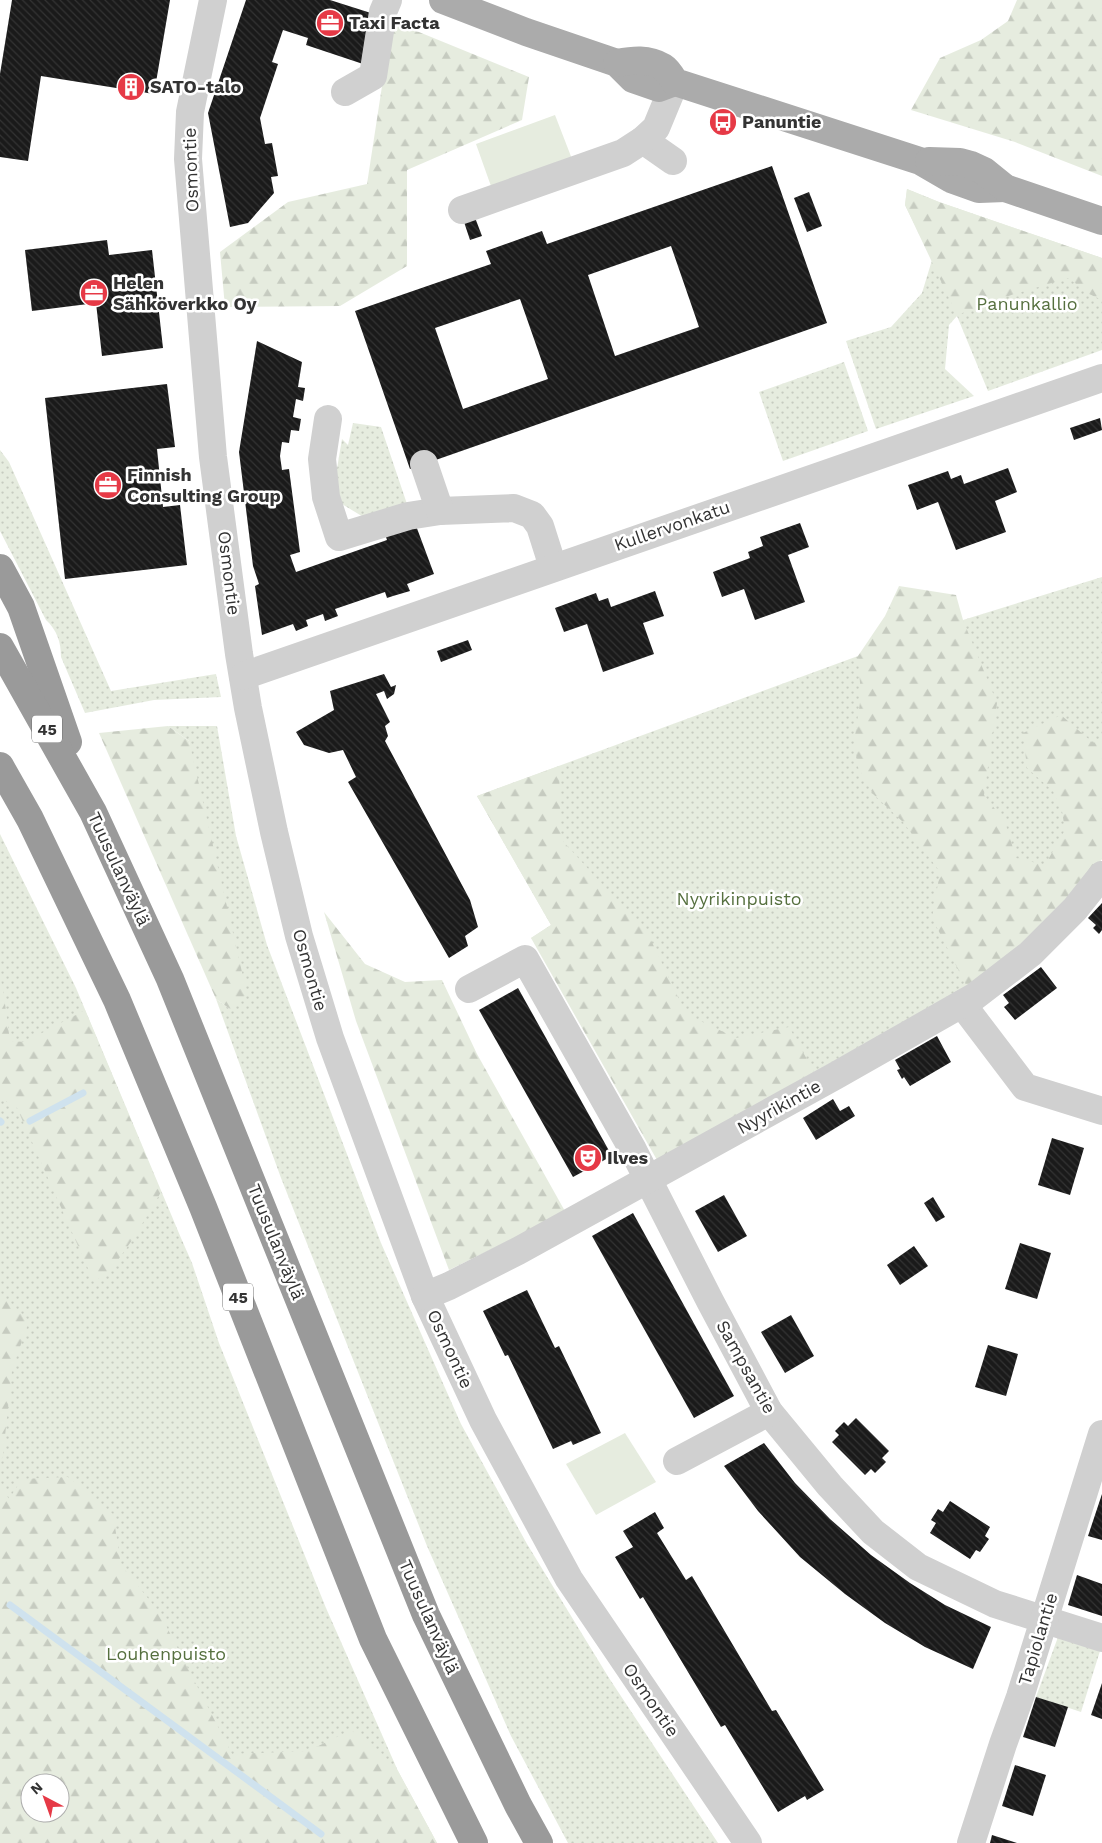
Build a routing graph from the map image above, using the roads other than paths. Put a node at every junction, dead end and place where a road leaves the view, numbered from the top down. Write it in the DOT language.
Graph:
graph roads {
  1 [pos="213,0"];
  2 [pos="388,0"];
  3 [pos="443,0"];
  4 [pos="675,82"];
  5 [pos="345,92"];
  6 [pos="643,140"];
  7 [pos="673,162"];
  8 [pos="462,210"];
  9 [pos="1102,221"];
  10 [pos="1102,378"];
  11 [pos="328,419"];
  12 [pos="424,464"];
  13 [pos="440,511"];
  14 [pos="0,568"];
  15 [pos="553,568"];
  16 [pos="0,647"];
  17 [pos="243,676"];
  18 [pos="0,766"];
  19 [pos="93,812"];
  20 [pos="1102,875"];
  21 [pos="469,989"];
  22 [pos="962,1004"];
  23 [pos="1102,1111"];
  24 [pos="648,1180"];
  25 [pos="425,1296"];
  26 [pos="769,1412"];
  27 [pos="1102,1434"];
  28 [pos="677,1462"];
  29 [pos="1044,1621"];
  30 [pos="1102,1638"];
  31 [pos="474,1843"];
  32 [pos="539,1843"];
  33 [pos="748,1843"];
  34 [pos="971,1843"];
  1 -- 17 [label="street, Osmontie"];
  2 -- 5 [label="street"];
  3 -- 4 [label="main road"];
  4 -- 6 [label="street"];
  4 -- 9 [label="main road"];
  6 -- 7 [label="street"];
  6 -- 8 [label="street"];
  10 -- 15 [label="street, Kullervonkatu"];
  11 -- 13 [label="street"];
  12 -- 13 [label="street"];
  13 -- 15 [label="street"];
  14 -- 19 [label="highway"];
  15 -- 17 [label="street, Kullervonkatu"];
  16 -- 19 [label="highway, Tuusulanväylä / 45"];
  17 -- 25 [label="street, Osmontie"];
  18 -- 31 [label="highway, 45"];
  19 -- 32 [label="highway, Tuusulanväylä / 45"];
  20 -- 22 [label="street, Nyyrikintie"];
  21 -- 24 [label="street, Sampsantie"];
  22 -- 23 [label="street"];
  22 -- 24 [label="street, Nyyrikintie"];
  24 -- 25 [label="street, Nyyrikintie"];
  24 -- 26 [label="street, Sampsantie"];
  25 -- 33 [label="street, Osmontie"];
  26 -- 28 [label="street"];
  26 -- 29 [label="street, Sampsantie"];
  27 -- 29 [label="street, Tapiolantie"];
  29 -- 30 [label="street, Sampsantie"];
  29 -- 34 [label="street, Tapiolantie"];
}
